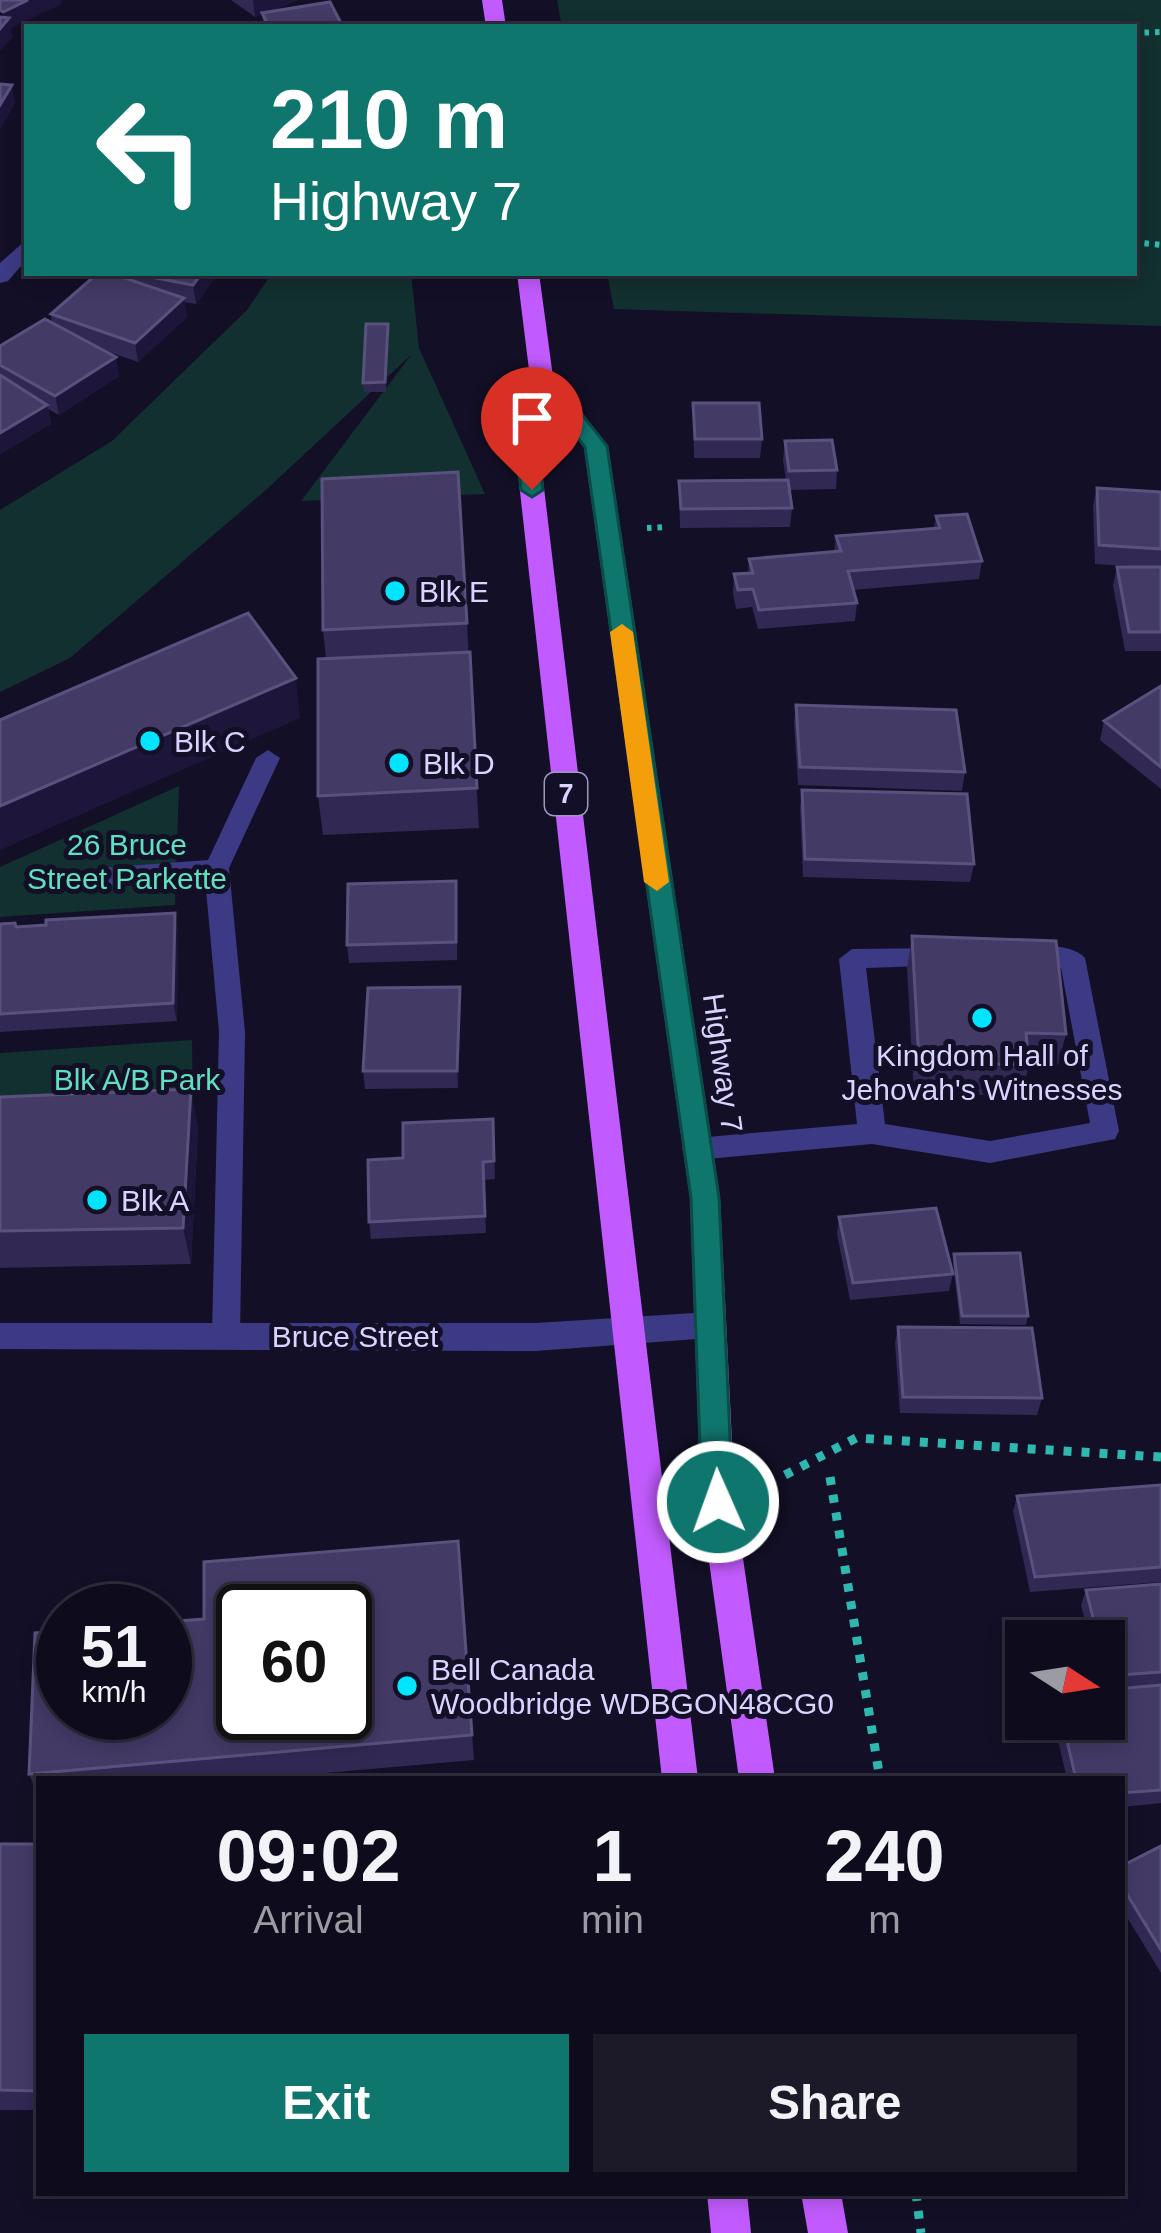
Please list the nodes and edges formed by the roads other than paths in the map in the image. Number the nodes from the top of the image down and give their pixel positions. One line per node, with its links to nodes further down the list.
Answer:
1 (24, 249): 2 (street)
2 (0, 276)
3 (528, 276): 4 (main road, 7)
4 (542, 379): 9 (main road, Highway 7); 11 (main road, 7)
5 (268, 758): 6 (lane)
6 (218, 868): 7 (lane); 12 (lane)
7 (100, 877)
8 (872, 1133): 8 (lane); 9 (lane)
9 (696, 1149): 10 (main road, Highway 7)
10 (710, 1325): 11 (street, Bruce Street); 15 (main road, Highway 7)
11 (627, 1331): 12 (street, Bruce Street); 14 (main road, 7)
12 (226, 1335): 13 (street, Bruce Street)
13 (0, 1336)
14 (680, 1776)
15 (757, 1776)
16 (727, 2196): 18 (main road)
17 (822, 2196): 19 (main road)
18 (731, 2233)
19 (828, 2233)

